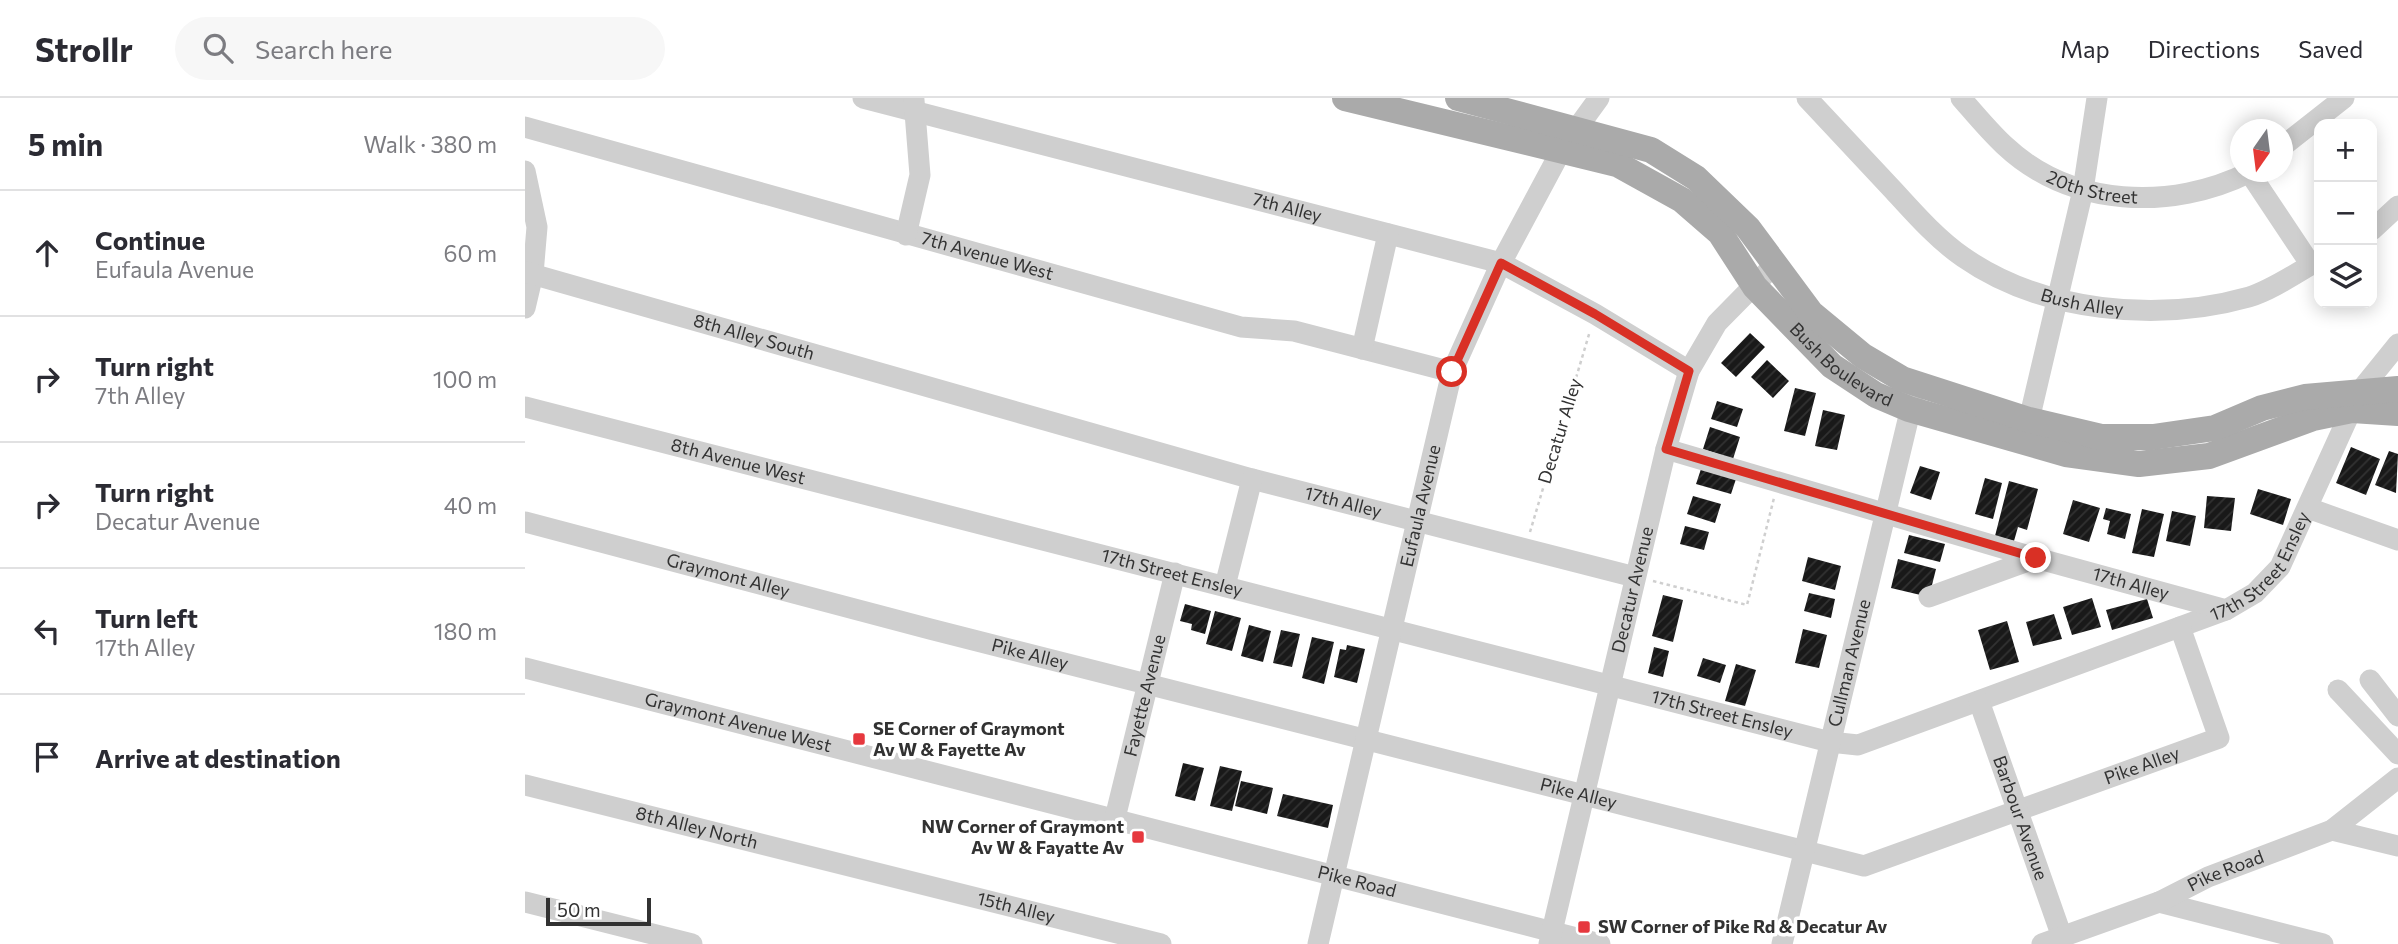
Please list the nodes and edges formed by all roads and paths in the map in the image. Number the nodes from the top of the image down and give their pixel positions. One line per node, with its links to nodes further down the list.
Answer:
1 (863, 98): 9 (street, 7th Alley)
2 (1345, 98): 13 (main road, Bush Boulevard)
3 (1458, 98): 11 (main road, Bush Boulevard)
4 (1599, 98): 11 (street, Eufaula Avenue)
5 (1807, 98): 28 (street, Bush Alley)
6 (1961, 98): 17 (street, 20th Street)
7 (2097, 98): 17 (street)
8 (2344, 98): 12 (street)
9 (914, 105): 20 (street, 7th Alley); 21 (street)
10 (525, 127): 21 (street, 7th Avenue West)
11 (1577, 128): 13 (street, Eufaula Avenue); 25 (main road, Bush Boulevard)
12 (2293, 138)
13 (1562, 149): 23 (street, Eufaula Avenue); 27 (main road, Bush Boulevard)
14 (525, 171): 26 (street)
15 (2230, 180): 17 (street, 20th Street)
16 (2257, 182): 22 (street, Bush Alley)
17 (2083, 190): 28 (street)
18 (2398, 206): 19 (street)
19 (2377, 225)
20 (1388, 234): 23 (street, 7th Alley); 32 (street)
21 (906, 235): 32 (street, 7th Avenue West)
22 (2314, 261)
23 (1501, 263): 30 (street, 7th Alley); 34 (street, Eufaula Avenue)
24 (2314, 263): 28 (street, Bush Alley)
25 (1775, 264): 27 (street, Decatur Avenue); 36 (main road, Bush Boulevard)
26 (529, 273): 29 (street); 38 (street, 8th Alley South)
27 (1755, 287): 33 (street, Decatur Avenue); 36 (main road, Bush Boulevard)
28 (2058, 298): 41 (street)
29 (525, 308)
30 (1595, 314): 33 (street, 7th Alley); 51 (path, Decatur Alley)
31 (2398, 344): 37 (street)
32 (1362, 349): 34 (street, 7th Avenue West)
33 (1689, 371): 42 (street, Decatur Avenue)
34 (1452, 372): 49 (street, Eufaula Avenue)
35 (2398, 389): 37 (main road, Bush Boulevard)
36 (1913, 396): 37 (main road, Bush Boulevard); 41 (main road, Bush Boulevard); 46 (street, Cullman Avenue)
37 (2356, 400): 40 (main road, Bush Boulevard); 41 (main road, Bush Boulevard); 45 (street, 17th Street Ensley)
38 (983, 403): 43 (street, 17th Alley)
39 (525, 407): 47 (street, 8th Avenue West)
40 (2398, 413)
41 (2029, 420)
42 (1666, 449): 44 (street, 17th Alley); 54 (street, Decatur Avenue)
43 (1252, 479): 49 (street, 17th Alley); 55 (street)
44 (1778, 482): 46 (street, 17th Alley); 54 (path)
45 (2308, 508): 50 (street); 57 (street, 17th Street Ensley)
46 (1884, 512): 52 (street, 17th Alley); 69 (street, Cullman Avenue)
47 (953, 516): 53 (street, 17th Street Ensley)
48 (525, 522): 59 (street, Graymont Alley)
49 (1417, 522): 51 (street, 17th Alley); 60 (street, Eufaula Avenue)
50 (2398, 540)
51 (1525, 549): 54 (street, 17th Alley)
52 (2036, 558): 56 (street); 57 (street, 17th Alley)
53 (1175, 573): 55 (street, 17th Street Ensley); 63 (street, Fayette Avenue)
54 (1635, 577): 64 (street, Decatur Avenue)
55 (1225, 586): 60 (street, 17th Street Ensley)
56 (1929, 597)
57 (2226, 610): 58 (street, 17th Street Ensley)
58 (2180, 627): 66 (street, 17th Street Ensley); 74 (street, Pike Alley)
59 (930, 629): 63 (street, Pike Alley)
60 (1391, 630): 64 (street, 17th Street Ensley); 68 (street, Eufaula Avenue)
61 (525, 668): 75 (street, Graymont Avenue West)
62 (2370, 680): 67 (street)
63 (1148, 682): 68 (street, Pike Alley); 75 (street, Fayette Avenue)
64 (1610, 687): 69 (street, 17th Street Ensley); 73 (street, Decatur Avenue)
65 (2338, 690): 70 (street)
66 (1979, 701): 69 (street, 17th Street Ensley); 74 (street, Barbour Avenue)
67 (2398, 716)
68 (1365, 737): 73 (street, Pike Alley); 80 (street, Eufaula Avenue)
69 (1830, 742): 78 (street, Cullman Avenue)
70 (2398, 754)
71 (2398, 778): 76 (street, Pike Road)
72 (525, 785): 79 (street, 8th Alley North)
73 (1585, 793): 78 (street, Pike Alley); 83 (street, Decatur Avenue)
74 (2017, 812): 78 (street, Pike Alley); 84 (street, Barbour Avenue)
75 (1115, 818): 80 (street, Pike Road)
76 (2332, 830): 77 (street); 82 (street, Pike Road)
77 (2398, 846)
78 (1804, 848): 89 (street, Cullman Avenue)
79 (870, 870): 86 (street, 15th Alley)
80 (1335, 875): 83 (street, Pike Road); 87 (street, Eufaula Avenue)
81 (525, 902): 85 (street)
82 (2159, 902): 84 (street, Pike Road); 90 (street)
83 (1550, 938): 88 (street, Pike Road)
84 (2055, 942)
85 (692, 944)
86 (1161, 944)
87 (1318, 944)
88 (1601, 944)
89 (1781, 944)
90 (2323, 944)

